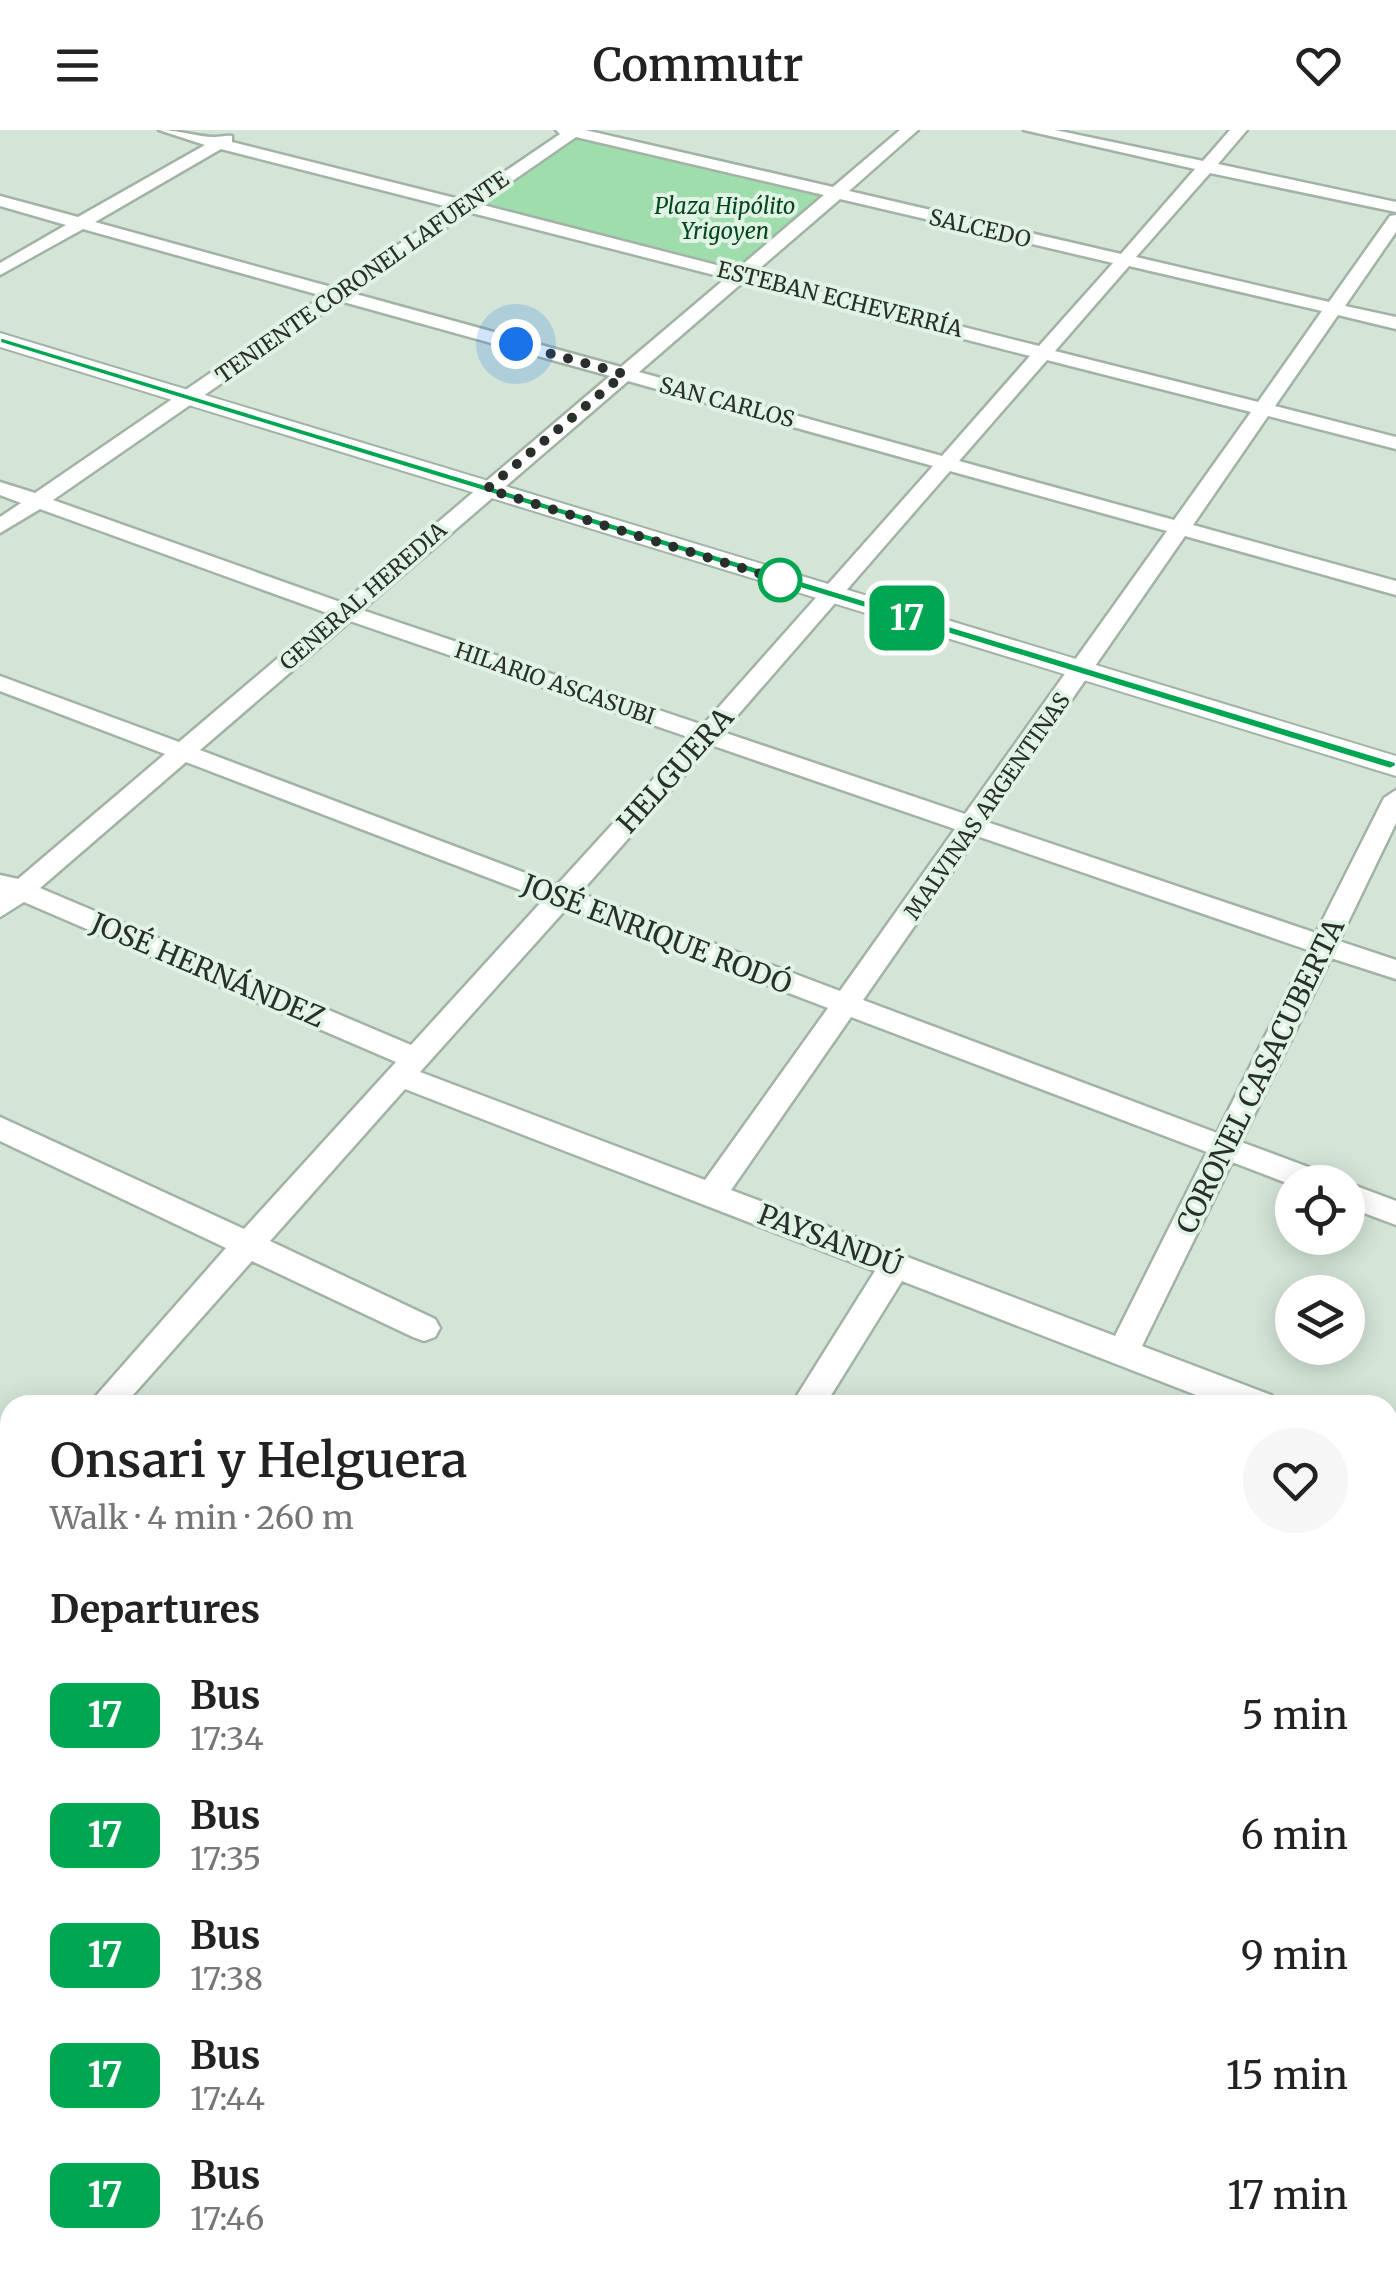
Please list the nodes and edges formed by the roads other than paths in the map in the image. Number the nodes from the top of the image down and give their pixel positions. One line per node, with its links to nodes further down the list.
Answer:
1 (167, 130): 7 (street, ESTEBAN ECHEVERRÍA)
2 (242, 130): 7 (street)
3 (910, 130): 9 (street, GENERAL HEREDIA)
4 (1032, 130): 8 (street)
5 (1239, 130): 8 (street, HELGUERA)
6 (571, 131): 9 (street, SALCEDO); 11 (street, TENIENTE CORONEL LAFUENTE)
7 (219, 143): 11 (street, ESTEBAN ECHEVERRÍA); 14 (street)
8 (1208, 168): 12 (street); 15 (street, HELGUERA)
9 (837, 194): 15 (street, SALCEDO); 17 (street, GENERAL HEREDIA)
10 (0, 201): 14 (street, SAN CARLOS)
11 (466, 205): 17 (street, ESTEBAN ECHEVERRÍA); 18 (street, TENIENTE CORONEL LAFUENTE)
12 (1396, 207)
13 (1396, 220): 19 (street, MALVINAS ARGENTINAS)
14 (82, 223): 16 (street); 18 (street, SAN CARLOS)
15 (1124, 261): 19 (street, SALCEDO); 22 (street, HELGUERA)
16 (0, 270)
17 (740, 274): 22 (street, ESTEBAN ECHEVERRÍA); 23 (street, GENERAL HEREDIA)
18 (335, 296): 23 (street, SAN CARLOS); 24 (street, TENIENTE CORONEL LAFUENTE)
19 (1336, 309): 20 (street, SALCEDO); 25 (street, MALVINAS ARGENTINAS)
20 (1396, 323)
21 (0, 340): 24 (street)
22 (1047, 352): 25 (street, ESTEBAN ECHEVERRÍA); 27 (street, HELGUERA)
23 (624, 374): 27 (street, SAN CARLOS); 29 (street, GENERAL HEREDIA)
24 (187, 398): 29 (street); 30 (street, TENIENTE CORONEL LAFUENTE)
25 (1266, 408): 26 (street, ESTEBAN ECHEVERRÍA); 32 (street, MALVINAS ARGENTINAS)
26 (1396, 442)
27 (948, 463): 32 (street, SAN CARLOS); 34 (street, HELGUERA)
28 (0, 488): 30 (street, HILARIO ASCASUBI)
29 (487, 489): 34 (street); 35 (street, GENERAL HEREDIA)
30 (39, 500): 31 (street, TENIENTE CORONEL LAFUENTE); 35 (street, HILARIO ASCASUBI)
31 (0, 527)
32 (1181, 528): 33 (street, SAN CARLOS); 36 (street, MALVINAS ARGENTINAS)
33 (1396, 588)
34 (830, 595): 36 (street); 38 (street, HELGUERA)
35 (346, 612): 38 (street, HILARIO ASCASUBI); 39 (street, GENERAL HEREDIA)
36 (1083, 670): 40 (street); 42 (street, MALVINAS ARGENTINAS)
37 (0, 683): 39 (street, JOSÉ ENRIQUE RODÓ)
38 (707, 735): 42 (street, HILARIO ASCASUBI); 44 (street, HELGUERA)
39 (182, 753): 43 (street, GENERAL HEREDIA); 44 (street, JOSÉ ENRIQUE RODÓ)
40 (1396, 766)
41 (1396, 798): 45 (street, CORONEL CASACUBERTA)
42 (973, 825): 45 (street, HILARIO ASCASUBI); 47 (street, MALVINAS ARGENTINAS)
43 (7, 893): 48 (street, JOSÉ HERNÁNDEZ)
44 (562, 896): 47 (street, JOSÉ ENRIQUE RODÓ); 48 (street, HELGUERA)
45 (1325, 945): 46 (street, HILARIO ASCASUBI); 50 (street, CORONEL CASACUBERTA)
46 (1396, 970)
47 (845, 1007): 50 (street, JOSÉ ENRIQUE RODÓ); 52 (street, MALVINAS ARGENTINAS)
48 (408, 1067): 52 (street, PAYSANDÚ); 55 (street, HELGUERA)
49 (0, 1128): 55 (street)
50 (1225, 1148): 51 (street, JOSÉ ENRIQUE RODÓ); 58 (street, CORONEL CASACUBERTA)
51 (1275, 1167)
52 (712, 1194): 56 (street, PAYSANDÚ)
53 (1365, 1202): 54 (street)
54 (1396, 1214)
55 (247, 1243): 57 (street); 59 (street, HELGUERA)
56 (895, 1266): 58 (street, PAYSANDÚ); 60 (street)
57 (424, 1328)
58 (1123, 1353): 61 (street, PAYSANDÚ)
59 (113, 1395)
60 (813, 1395)
61 (1234, 1395)

